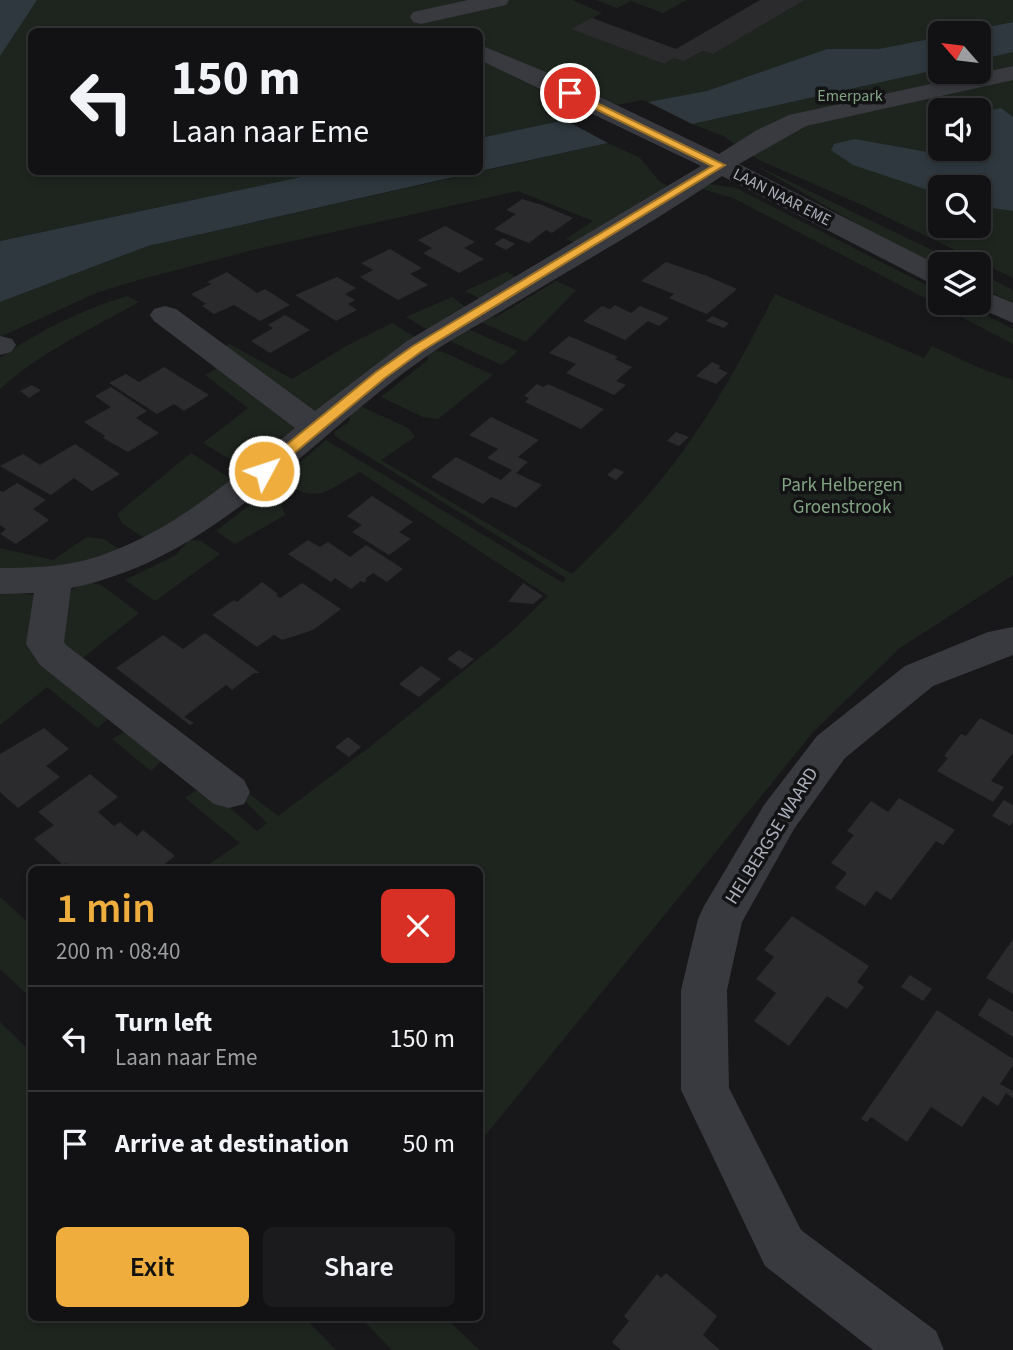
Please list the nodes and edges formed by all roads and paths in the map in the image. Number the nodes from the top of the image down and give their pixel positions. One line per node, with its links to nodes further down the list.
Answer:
1 (498, 0): 2 (street)
2 (427, 10): 3 (street, LAAN NAAR EME)
3 (459, 28)
4 (483, 42): 6 (street, LAAN NAAR EME)
5 (1013, 73): 6 (street)
6 (720, 165): 7 (street, LAAN NAAR EME); 11 (street)
7 (928, 271)
8 (991, 303): 9 (street)
9 (1013, 314)
10 (165, 315): 11 (street)
11 (315, 427): 12 (street)
12 (54, 580): 13 (street); 15 (street)
13 (0, 581)
14 (1013, 641): 16 (street, HELBERGSE WAARD)
15 (229, 792)
16 (917, 1350)

